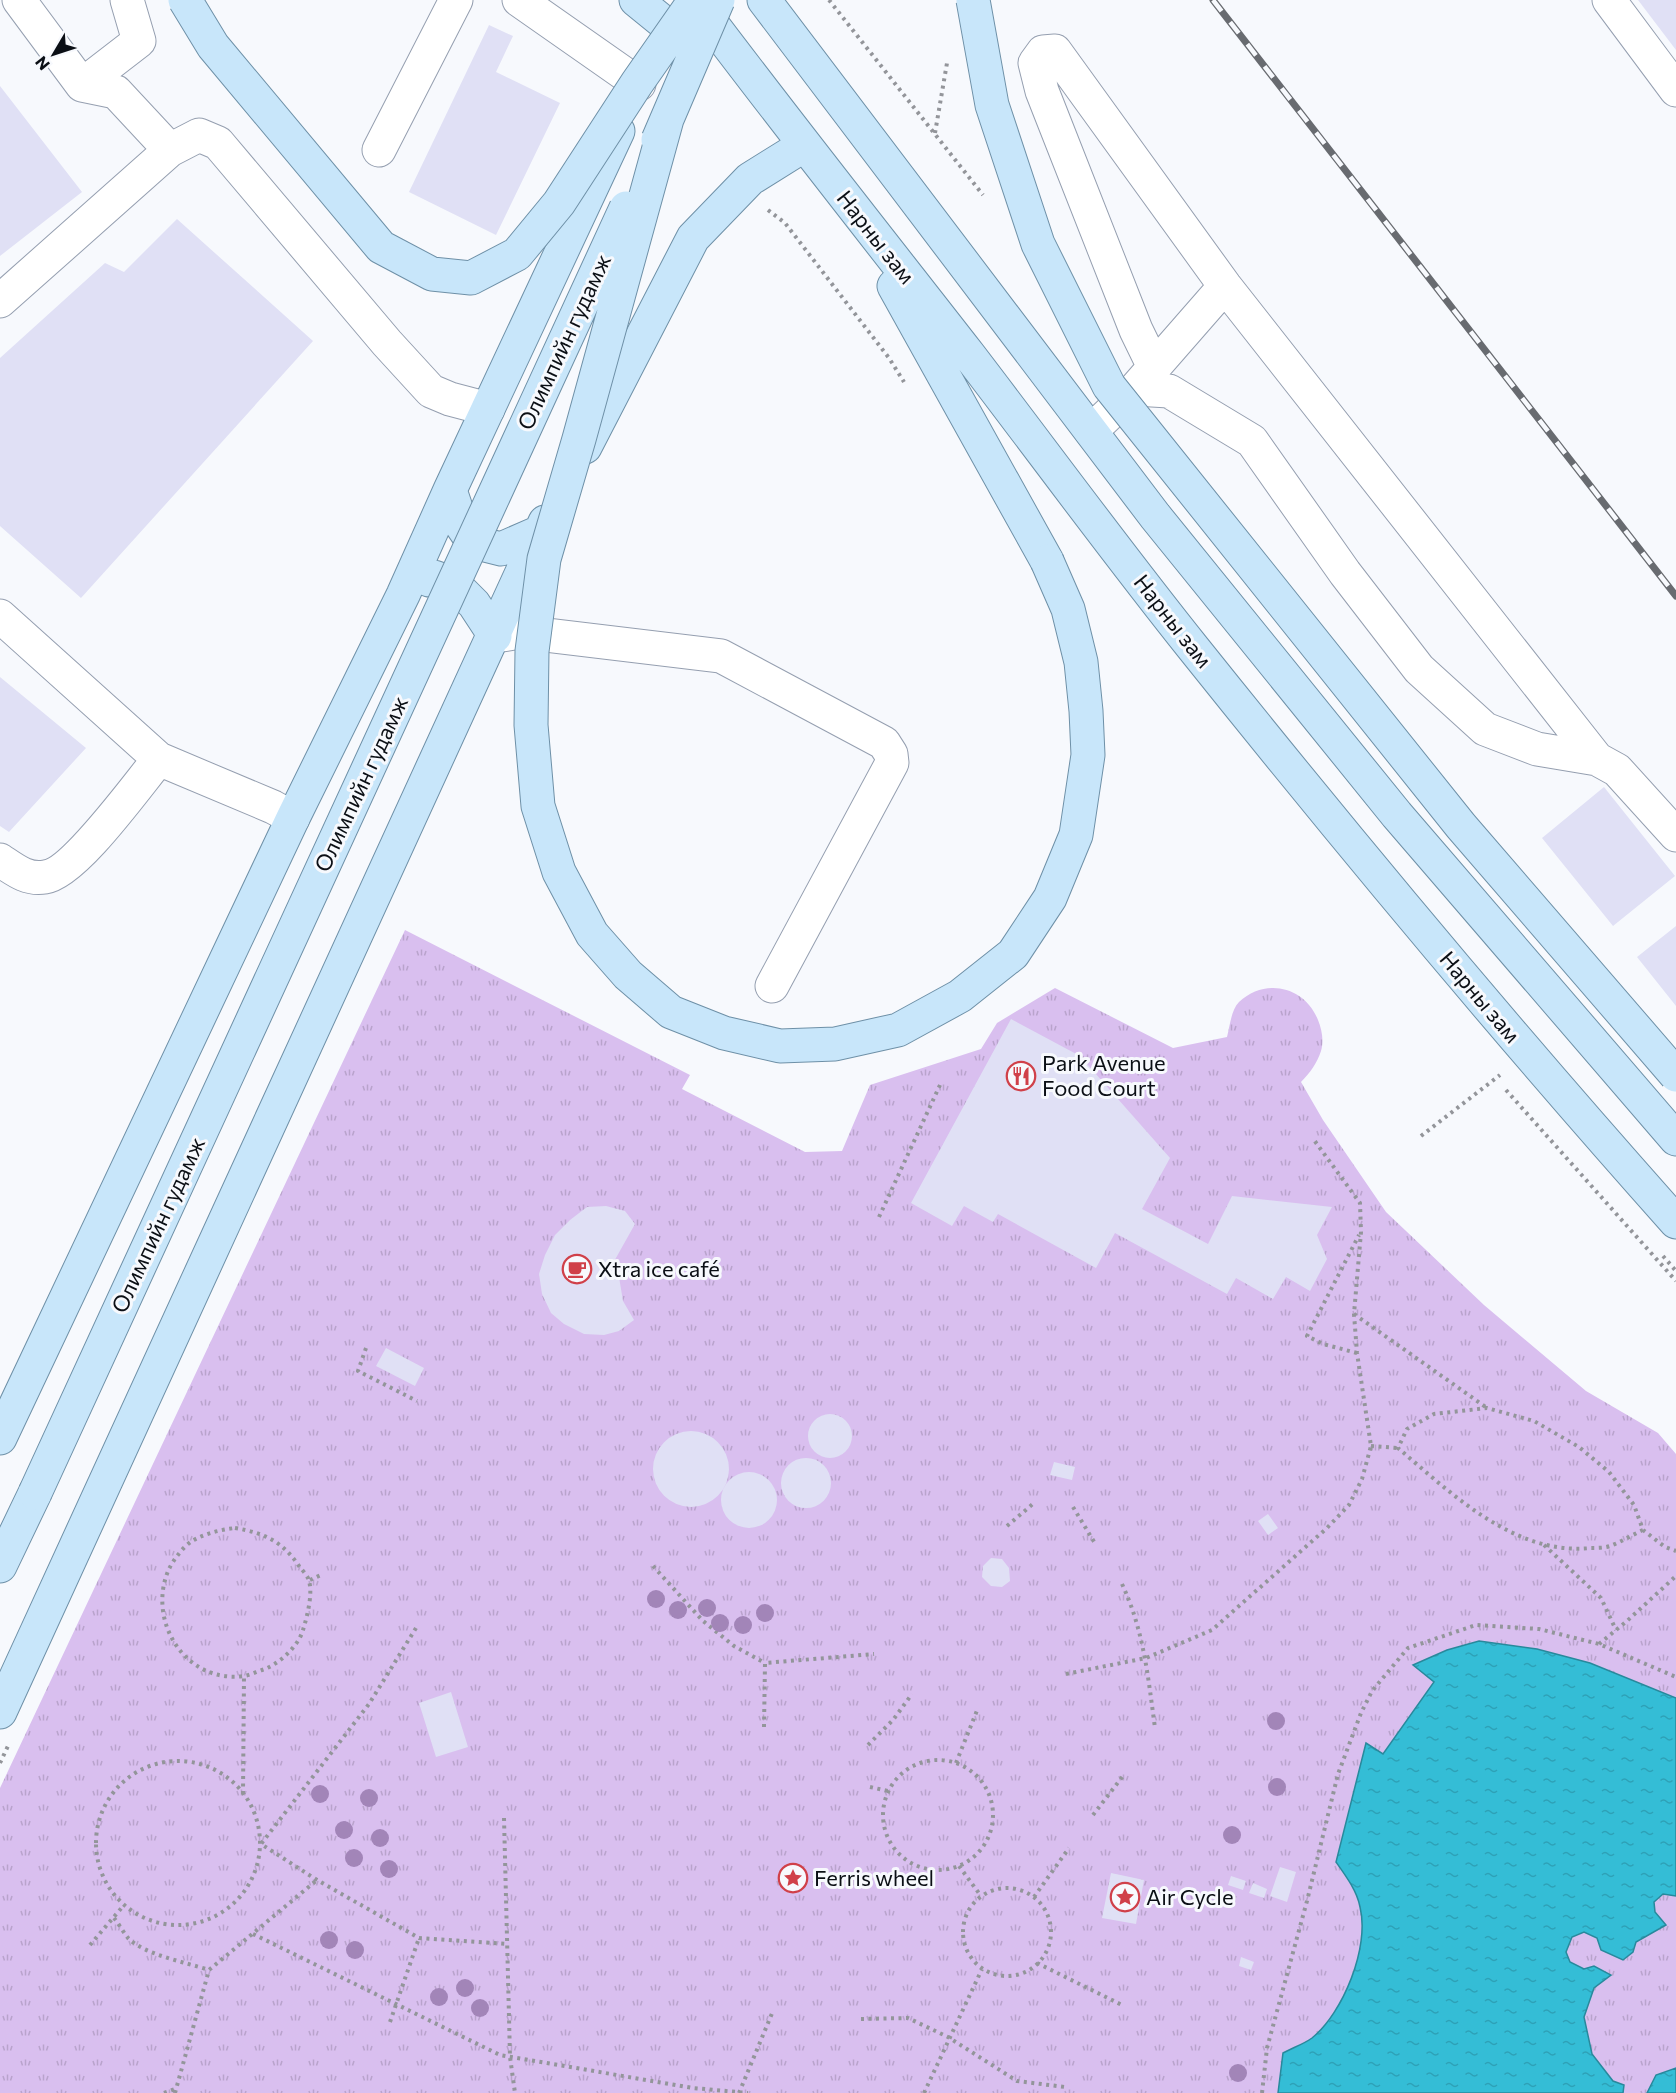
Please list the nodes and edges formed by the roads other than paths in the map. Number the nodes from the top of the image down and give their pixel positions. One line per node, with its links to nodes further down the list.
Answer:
1 (19, 0): 14 (street)
2 (127, 0): 14 (street)
3 (185, 0): 7 (main road, bridge)
4 (456, 0): 20 (street)
5 (519, 0): 13 (street)
6 (636, 0): 12 (main road)
7 (694, 0): 16 (main road, Нарны зам)
8 (718, 0): 17 (main road, Олимпийн гудамж, bridge)
9 (764, 0): 26 (main road)
10 (973, 0): 38 (main road, bridge)
11 (1609, 0): 15 (street)
12 (670, 11): 13 (main road); 16 (main road)
13 (639, 84): 25 (main road)
14 (82, 85): 19 (street)
15 (1676, 90)
16 (782, 118): 18 (main road, Нарны зам)
17 (667, 119): 21 (main road, bridge); 42 (main road, Олимпийн гудамж, bridge)
18 (803, 146): 21 (main road, Нарны зам); 28 (main road)
19 (170, 150): 23 (street); 25 (street)
20 (379, 150)
21 (842, 193): 40 (main road, Нарны зам)
22 (1225, 286): 24 (street); 24 (street); 33 (street)
23 (0, 302)
24 (1145, 378): 26 (street); 33 (street)
25 (488, 409): 27 (main road)
26 (1091, 431): 39 (main road)
27 (450, 490): 28 (main road); 29 (main road)
28 (540, 532): 31 (main road)
29 (403, 595): 31 (main road); 34 (main road)
30 (0, 616): 32 (street)
31 (495, 636): 37 (street); 43 (main road)
32 (159, 759): 34 (street); 36 (street)
33 (1597, 759): 35 (street)
34 (293, 818): 41 (main road)
35 (1676, 835)
36 (0, 860)
37 (772, 986)
38 (1676, 1075)
39 (1676, 1139)
40 (1676, 1222)
41 (0, 1438)
42 (0, 1566)
43 (0, 1712)

